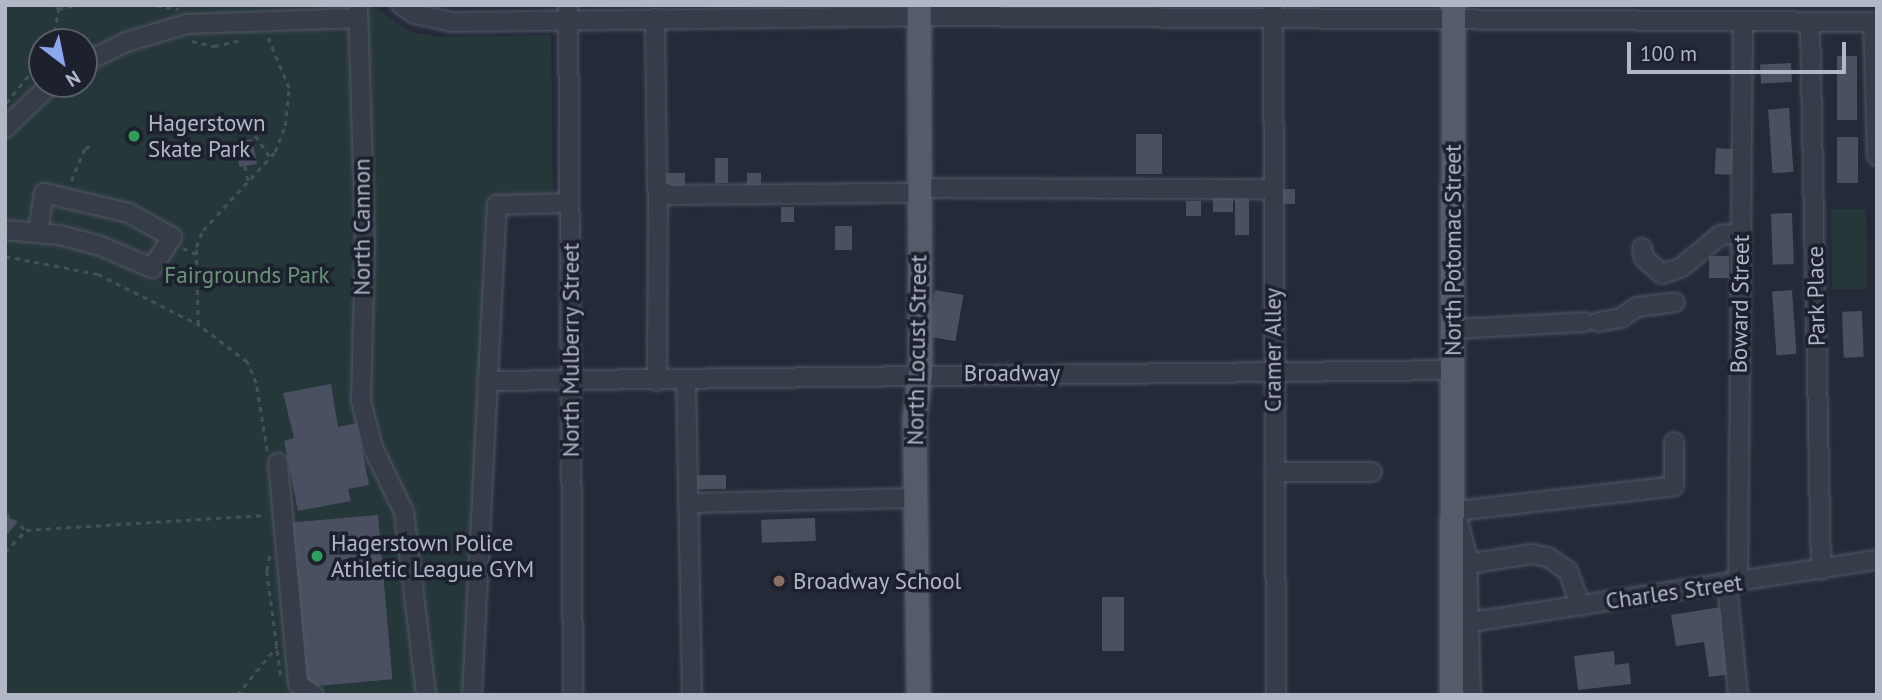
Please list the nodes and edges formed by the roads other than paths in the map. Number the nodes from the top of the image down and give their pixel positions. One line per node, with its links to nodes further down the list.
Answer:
1 (401, 5): 6 (street)
2 (1631, 5): 13 (street)
3 (919, 11): 8 (street); 10 (street); 21 (main road, North Locust Street)
4 (1453, 11): 8 (street); 13 (street); 28 (main road, North Potomac Street)
5 (358, 12): 15 (street); 50 (street, North Cannon)
6 (475, 12): 7 (street)
7 (568, 12): 10 (street); 22 (street, North Mulberry Street)
8 (1273, 13): 19 (street, Cramer Alley)
9 (1841, 13): 11 (street); 12 (street)
10 (655, 18): 20 (street)
11 (1810, 22): 14 (street); 45 (street, Park Place)
12 (1875, 22): 18 (street)
13 (1631, 24): 14 (street)
14 (1743, 25): 25 (street, Boward Street)
15 (98, 56)
16 (36, 98): 17 (street)
17 (5, 128)
18 (1877, 156)
19 (1274, 189): 21 (street); 30 (street, Cramer Alley)
20 (658, 190): 21 (street); 33 (street)
21 (920, 191): 31 (main road, North Locust Street)
22 (569, 203): 32 (street); 35 (street, North Mulberry Street)
23 (5, 230): 24 (street)
24 (38, 232): 24 (street)
25 (1741, 233): 26 (street); 46 (street, Boward Street)
26 (1642, 248)
27 (1675, 302): 28 (street)
28 (1453, 329): 29 (main road, North Potomac Street)
29 (1453, 370): 30 (street, Broadway); 42 (main road, North Potomac Street)
30 (1273, 371): 31 (street, Broadway); 39 (street, Cramer Alley)
31 (920, 374): 34 (street, Broadway); 40 (main road, North Locust Street)
32 (487, 381): 35 (street, Broadway); 51 (street)
33 (657, 381): 34 (street, Broadway); 35 (street, Broadway)
34 (686, 381): 41 (street)
35 (571, 383): 52 (street, North Mulberry Street)
36 (1674, 442): 42 (street)
37 (273, 461): 49 (street)
38 (1372, 471): 39 (street)
39 (1274, 472): 55 (street, Cramer Alley)
40 (915, 498): 41 (street); 54 (main road, North Locust Street)
41 (688, 503): 53 (street)
42 (1454, 503): 44 (street, North Potomac Street); 56 (main road, North Potomac Street)
43 (1877, 560): 45 (street, Charles Street)
44 (1467, 564): 47 (street); 48 (street, North Potomac Street)
45 (1821, 570): 46 (street, Charles Street)
46 (1732, 583): 47 (street, Charles Street); 58 (street, Boward Street)
47 (1581, 606): 48 (street, Charles Street)
48 (1471, 622): 57 (street, North Potomac Street)
49 (314, 695)
50 (426, 695)
51 (472, 695)
52 (573, 695)
53 (692, 695)
54 (918, 695)
55 (1276, 695)
56 (1451, 695)
57 (1471, 695)
58 (1738, 695)

